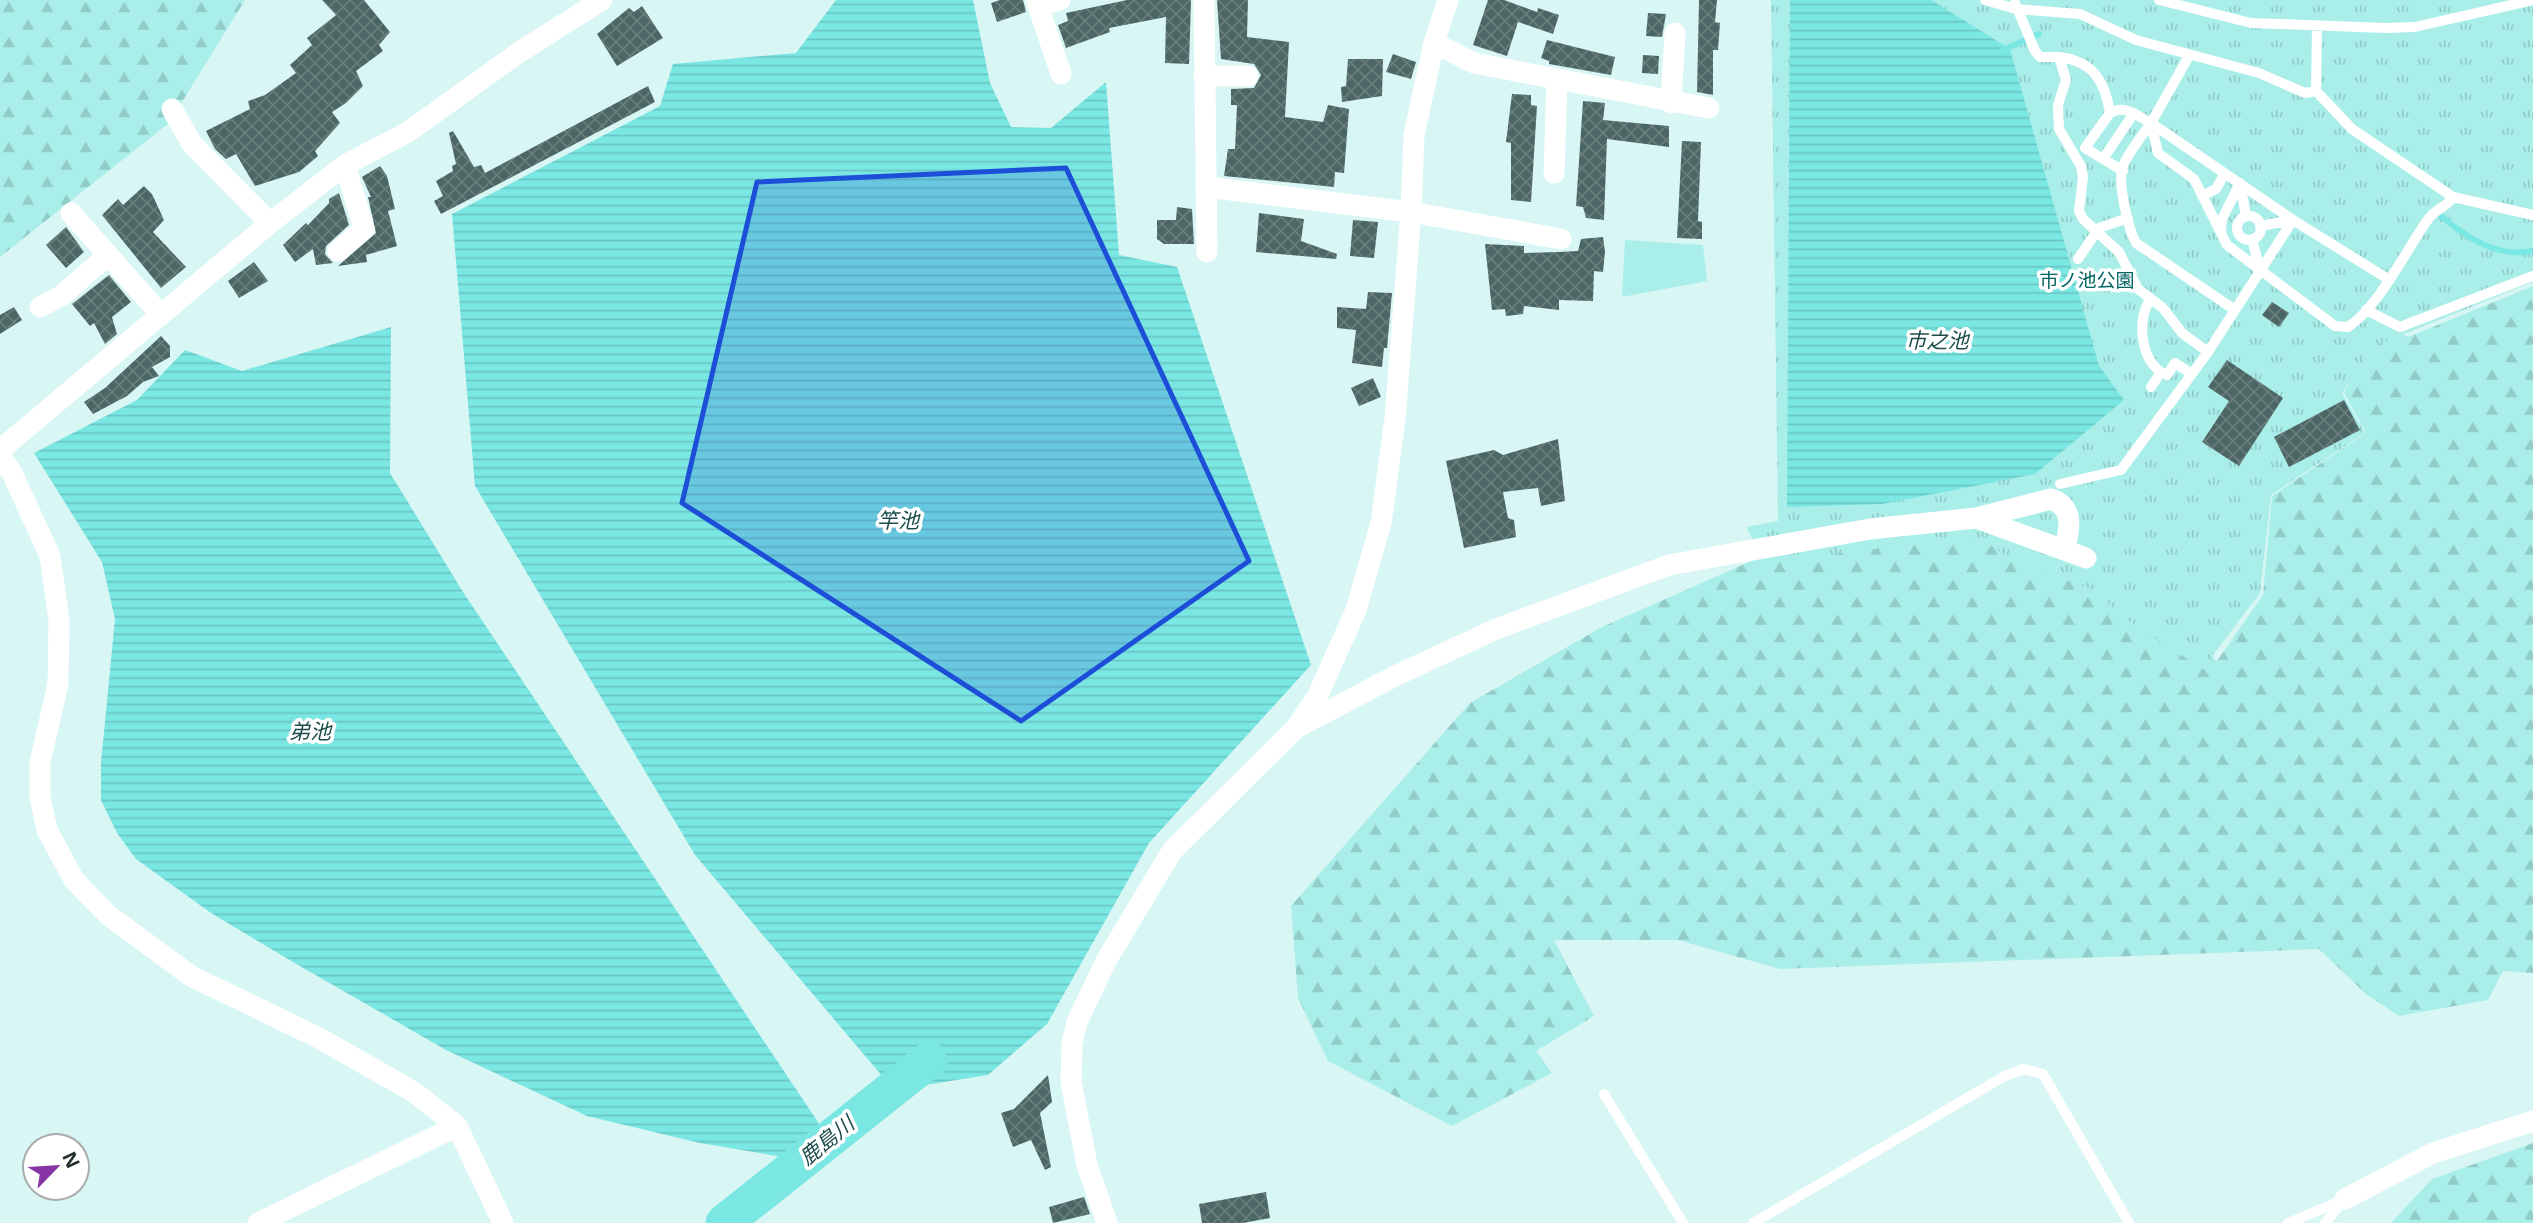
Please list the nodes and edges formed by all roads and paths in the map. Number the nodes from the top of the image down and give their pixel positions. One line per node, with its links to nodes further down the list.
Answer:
1 (602, 0): 29 (street)
2 (1060, 0): 8 (street)
3 (1204, 0): 16 (street)
4 (1448, 0): 12 (street)
5 (1985, 0): 9 (lane)
6 (2159, 0): 10 (lane)
7 (2533, 0): 10 (lane)
8 (1038, 3): 15 (street)
9 (2015, 6): 13 (lane); 14 (lane)
10 (2317, 26): 19 (lane)
11 (1675, 33): 20 (street)
12 (1434, 43): 18 (street); 37 (street)
13 (2189, 56): 19 (lane); 25 (lane)
14 (2059, 57): 23 (lane); 27 (lane)
15 (1061, 74)
16 (1204, 76): 17 (street); 34 (street)
17 (1248, 76)
18 (1557, 80): 20 (street); 31 (street)
19 (2316, 91): 36 (lane)
20 (1671, 103): 21 (street)
21 (1709, 108)
22 (172, 109): 43 (street)
23 (2110, 113): 24 (lane); 26 (lane)
24 (2134, 113): 25 (lane); 28 (lane)
25 (2151, 123): 30 (lane); 32 (lane); 35 (lane)
26 (2085, 148): 27 (lane); 28 (lane)
27 (2078, 157): 46 (lane)
28 (2103, 159): 30 (lane)
29 (345, 165): 43 (street); 50 (street)
30 (2123, 171): 41 (lane)
31 (1553, 173)
32 (2224, 173): 33 (lane); 35 (lane)
33 (2240, 183): 40 (lane); 42 (lane); 47 (lane)
34 (1206, 187): 37 (street); 51 (street)
35 (2202, 196): 47 (lane)
36 (2451, 201): 39 (lane); 56 (lane)
37 (1411, 212): 48 (street); 71 (street)
38 (71, 213): 52 (street)
39 (2533, 215)
40 (2246, 216): 44 (lane); 45 (lane)
41 (2128, 218): 46 (lane); 59 (lane)
42 (2293, 220): 44 (lane); 54 (lane); 56 (lane)
43 (270, 223): 61 (street)
44 (2260, 226): 49 (lane)
45 (2237, 230): 47 (lane); 49 (lane)
46 (2094, 232): 53 (lane); 57 (lane)
47 (2221, 234): 54 (lane)
48 (1561, 239)
49 (2252, 239): 54 (lane)
50 (338, 251)
51 (1207, 252)
52 (108, 255): 58 (street); 61 (street)
53 (2078, 259)
54 (2260, 272): 59 (lane); 60 (lane)
55 (2533, 276): 60 (lane)
56 (2388, 279): 60 (lane)
57 (2150, 300): 62 (lane); 65 (lane)
58 (40, 307)
59 (2235, 310): 62 (lane)
60 (2366, 310)
61 (161, 315): 66 (street)
62 (2208, 352): 63 (lane)
63 (2192, 374): 64 (lane); 67 (lane)
64 (2166, 375)
65 (2151, 387)
66 (0, 452): 74 (street)
67 (2060, 484)
68 (1976, 518): 69 (street); 69 (street); 71 (street)
69 (2065, 548): 70 (street)
70 (2086, 558)
71 (1296, 728): 78 (street)
72 (1604, 1094): 79 (lane)
73 (2533, 1121): 75 (street)
74 (457, 1126): 76 (street); 77 (street)
75 (2346, 1199): 82 (lane); 83 (lane)
76 (258, 1223)
77 (503, 1223)
78 (1107, 1223)
79 (1683, 1223)
80 (1753, 1223): 81 (lane)
81 (2129, 1223)
82 (2288, 1223)
83 (2325, 1223)

